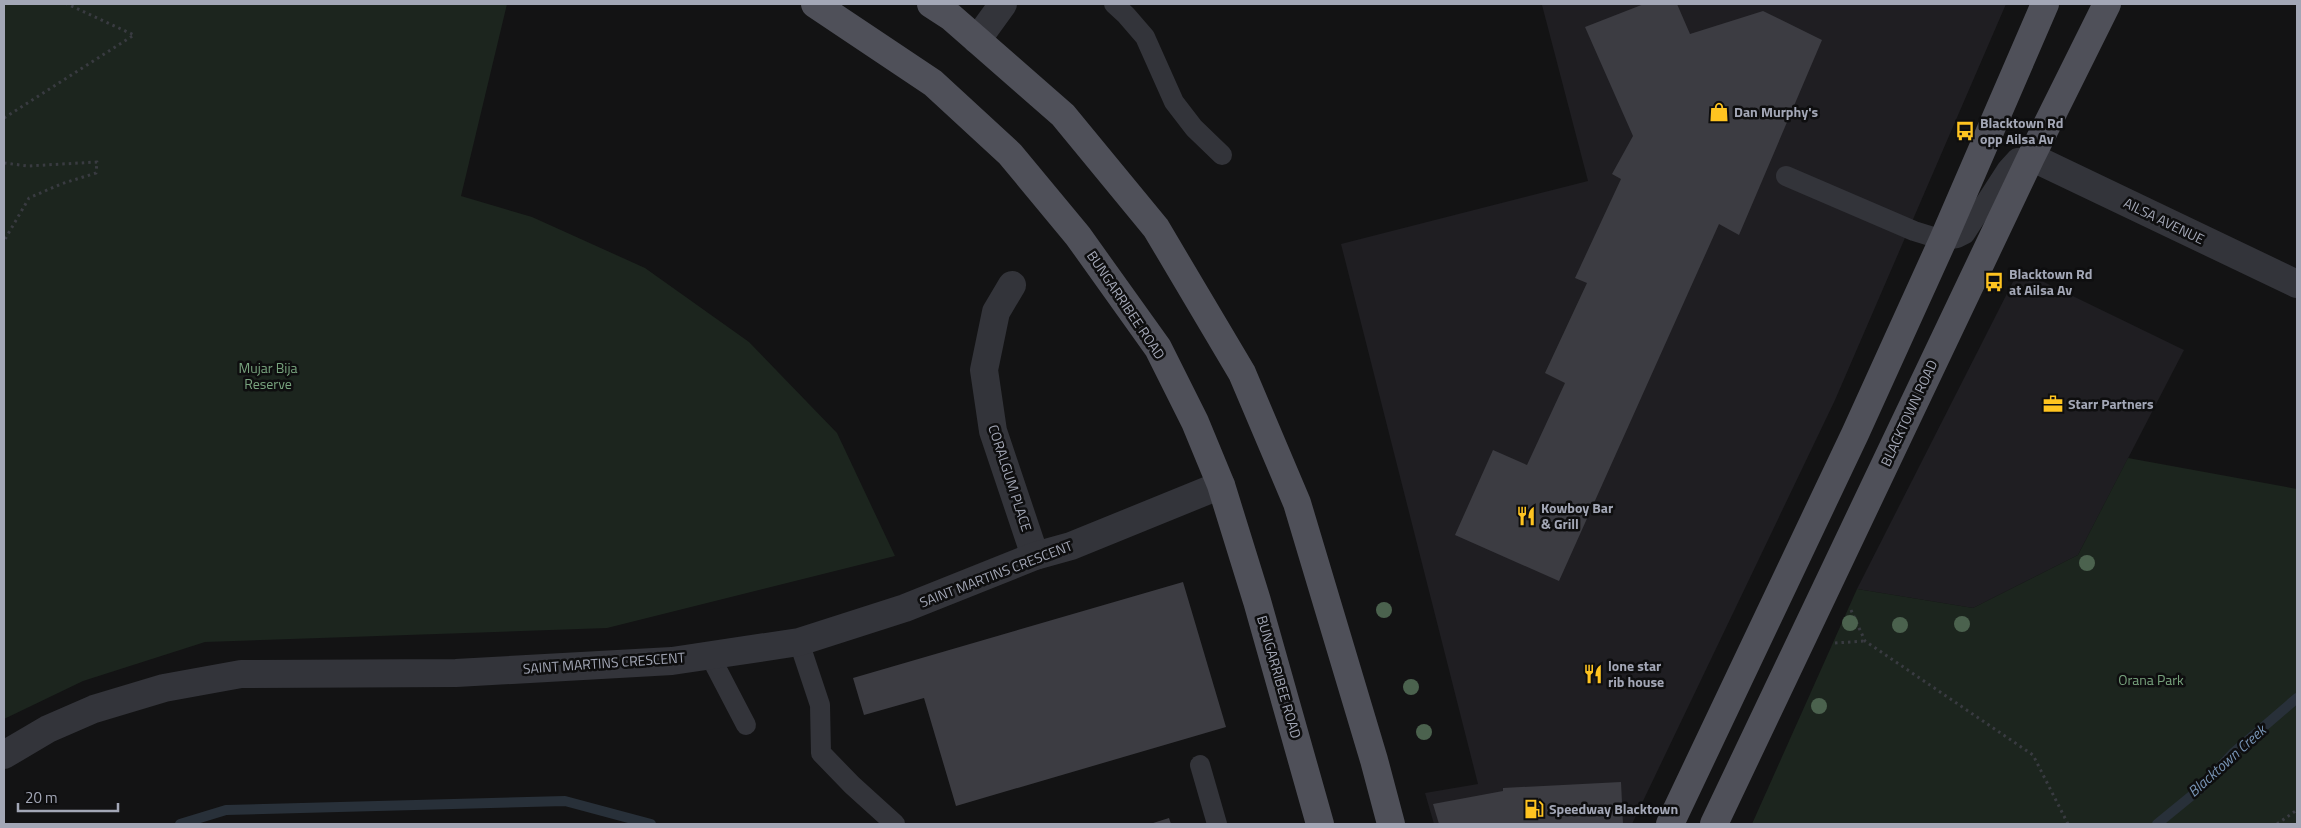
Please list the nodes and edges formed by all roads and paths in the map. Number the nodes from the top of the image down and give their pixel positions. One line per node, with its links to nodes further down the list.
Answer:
1 (67, 4): 9 (path)
2 (815, 4): 18 (main road, BUNGARRIBEE ROAD)
3 (931, 4): 8 (main road)
4 (1003, 4): 8 (street)
5 (1114, 4): 10 (lane)
6 (2045, 4): 14 (main road)
7 (2106, 4): 11 (main road, BLACKTOWN ROAD)
8 (978, 40): 32 (main road)
9 (4, 118)
10 (1222, 155)
11 (2031, 157): 14 (lane); 16 (street, AILSA AVENUE); 34 (main road, BLACKTOWN ROAD)
12 (4, 163): 15 (path)
13 (1786, 176): 14 (lane)
14 (1943, 240): 33 (main road)
15 (4, 241)
16 (2297, 284)
17 (1012, 285): 19 (street, CORALGUM PLACE)
18 (1221, 484): 19 (street, SAINT MARTINS CRESCENT); 31 (main road, BUNGARRIBEE ROAD)
19 (1035, 556): 23 (street, SAINT MARTINS CRESCENT)
20 (1847, 602): 22 (path)
21 (1834, 635): 22 (path)
22 (1865, 641): 35 (path)
23 (799, 642): 24 (street, SAINT MARTINS CRESCENT); 29 (lane)
24 (710, 654): 25 (lane); 26 (street, SAINT MARTINS CRESCENT)
25 (746, 725)
26 (4, 755)
27 (1200, 765): 30 (lane)
28 (2297, 810): 36 (path)
29 (896, 824)
30 (1217, 824)
31 (1320, 824)
32 (1391, 824)
33 (1670, 824)
34 (1714, 824)
35 (2068, 824)
36 (2277, 824)

